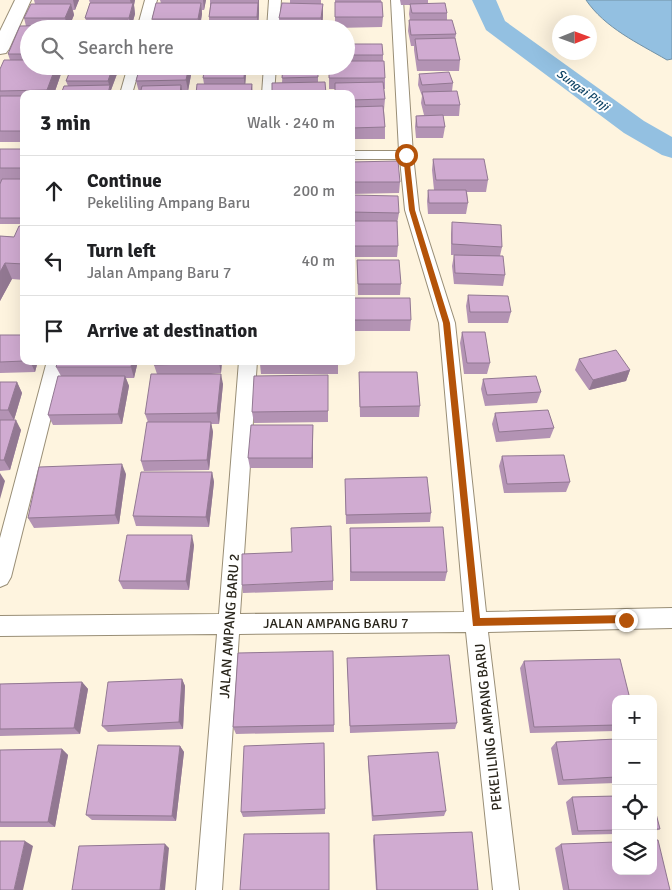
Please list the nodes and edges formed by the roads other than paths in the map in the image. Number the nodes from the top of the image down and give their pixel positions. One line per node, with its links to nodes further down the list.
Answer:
1 (23, 0): 7 (main road)
2 (151, 0): 5 (street)
3 (275, 0): 6 (street)
4 (397, 0): 13 (street, PEKELILING AMPANG BARU)
5 (145, 20)
6 (274, 20)
7 (0, 50)
8 (131, 75): 10 (street)
9 (269, 75): 11 (street)
10 (127, 90)
11 (268, 90)
12 (355, 155): 13 (street)
13 (406, 155): 18 (street, PEKELILING AMPANG BARU)
14 (55, 365): 16 (street)
15 (248, 365): 19 (street, JALAN AMPANG BARU 2)
16 (0, 577)
17 (672, 618): 18 (street, JALAN AMPANG BARU 7)
18 (476, 622): 19 (street, JALAN AMPANG BARU 7); 22 (street, PEKELILING AMPANG BARU)
19 (229, 623): 20 (street, JALAN AMPANG BARU 7); 21 (street, JALAN AMPANG BARU 2)
20 (0, 626)
21 (209, 890)
22 (506, 890)

